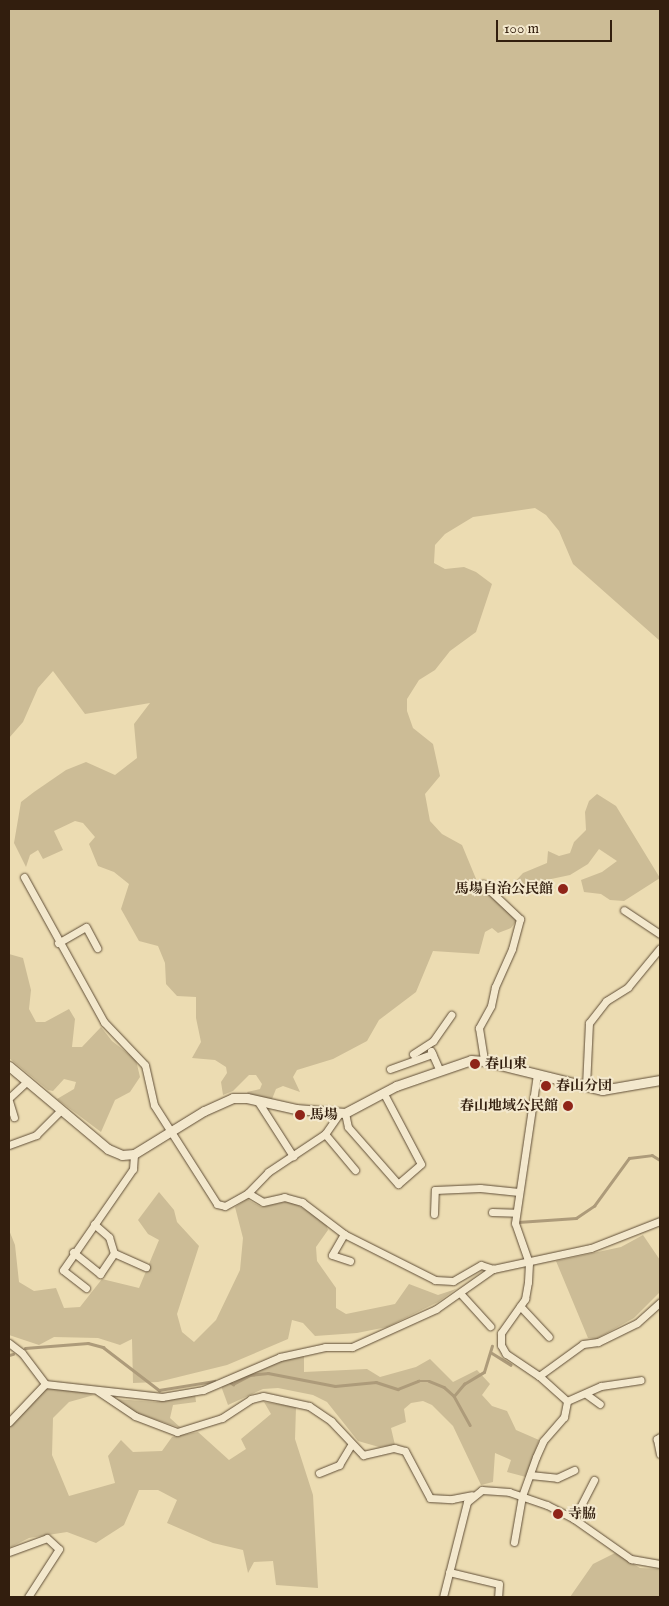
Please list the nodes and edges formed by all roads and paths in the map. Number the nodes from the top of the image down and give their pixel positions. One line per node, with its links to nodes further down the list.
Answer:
1 (24, 877): 5 (street)
2 (483, 884): 12 (street)
3 (624, 910): 4 (street)
4 (660, 934)
5 (58, 943): 6 (street); 26 (street)
6 (98, 948)
7 (660, 948): 19 (street)
8 (450, 1015): 9 (street)
9 (428, 1044): 10 (street); 11 (street)
10 (413, 1054)
11 (432, 1054): 14 (street); 15 (street)
12 (484, 1061): 15 (street); 16 (street)
13 (9, 1066): 18 (street)
14 (390, 1069)
15 (440, 1071): 20 (street)
16 (537, 1074): 19 (street); 32 (street)
17 (660, 1080): 19 (street)
18 (27, 1082): 21 (street); 23 (street)
19 (586, 1086)
20 (383, 1092): 24 (street); 24 (street)
21 (9, 1100): 25 (street)
22 (257, 1100): 24 (street); 26 (street); 30 (street)
23 (61, 1110): 28 (street); 29 (street)
24 (342, 1114): 27 (street)
25 (14, 1117)
26 (170, 1133): 29 (street); 33 (street)
27 (326, 1134): 30 (street); 31 (street)
28 (9, 1146)
29 (134, 1154): 38 (street)
30 (293, 1156): 33 (street)
31 (355, 1170)
32 (519, 1192): 35 (street); 36 (street)
33 (248, 1193): 39 (street)
34 (492, 1212): 35 (street)
35 (516, 1213): 43 (street)
36 (434, 1214)
37 (660, 1221): 43 (street)
38 (94, 1224): 40 (street); 41 (street)
39 (344, 1234): 42 (street); 45 (street)
40 (73, 1252): 41 (street); 46 (street)
41 (114, 1253): 44 (street)
42 (350, 1261)
43 (528, 1263): 45 (street); 49 (street)
44 (146, 1267)
45 (493, 1268): 47 (street)
46 (86, 1288)
47 (460, 1293): 50 (street); 56 (street)
48 (660, 1302): 53 (street)
49 (520, 1306): 51 (street); 53 (street)
50 (490, 1326)
51 (549, 1337)
52 (9, 1343): 55 (street)
53 (539, 1376): 58 (street)
54 (640, 1380): 57 (street)
55 (45, 1384): 56 (street); 60 (street)
56 (98, 1391): 62 (street)
57 (586, 1394): 58 (street); 59 (street)
58 (568, 1401): 66 (street)
59 (600, 1404)
60 (9, 1422)
61 (660, 1437): 63 (street)
62 (351, 1445): 65 (street); 68 (street)
63 (660, 1454)
64 (574, 1470): 66 (street)
65 (319, 1473)
66 (530, 1475): 69 (street)
67 (594, 1480): 70 (street)
68 (472, 1495): 69 (street); 74 (street)
69 (522, 1496): 70 (street); 71 (street)
70 (574, 1519): 73 (street)
71 (514, 1542)
72 (9, 1552): 75 (street)
73 (660, 1564)
74 (449, 1572): 76 (street); 77 (street)
75 (28, 1597)
76 (443, 1597)
77 (498, 1597)

